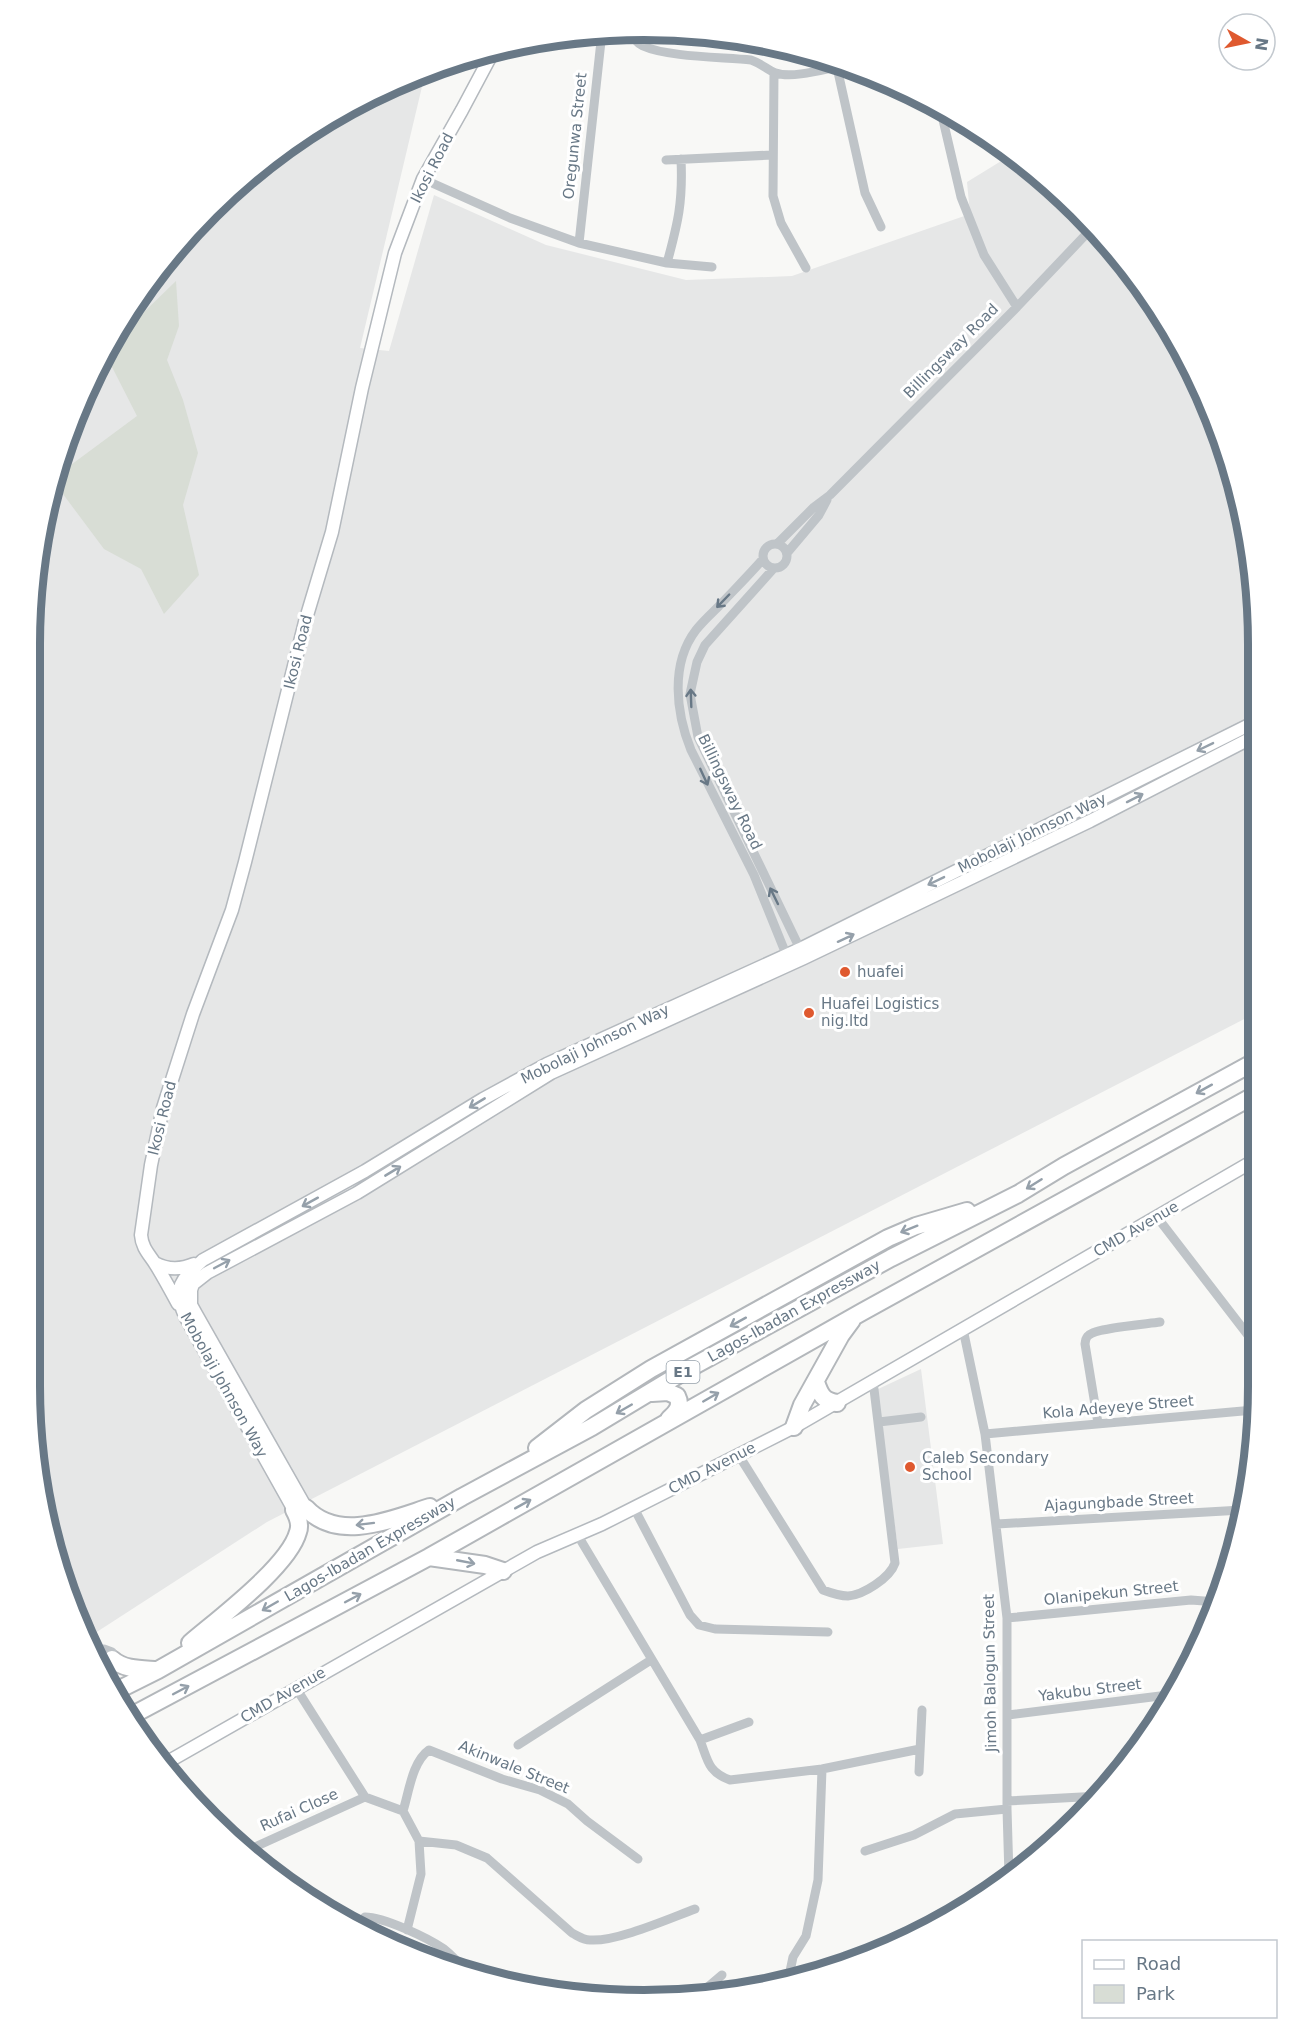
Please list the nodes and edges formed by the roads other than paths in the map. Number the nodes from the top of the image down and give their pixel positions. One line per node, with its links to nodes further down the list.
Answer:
1 (636, 40): 5 (street)
2 (601, 42): 14 (street, Oregunwa Street)
3 (488, 61): 11 (street, Ikosi Road)
4 (822, 68): 5 (street)
5 (774, 73): 8 (street)
6 (841, 74): 12 (street)
7 (943, 119): 18 (street)
8 (772, 155): 9 (street); 17 (street)
9 (681, 159): 10 (street); 15 (street)
10 (666, 160)
11 (423, 179): 14 (street); 34 (street, Ikosi Road)
12 (881, 227)
13 (1087, 233): 18 (street, Billingsway Road)
14 (579, 243): 15 (street)
15 (667, 263): 16 (street)
16 (712, 267)
17 (806, 268)
18 (1017, 306): 19 (street, Billingsway Road)
19 (830, 495): 20 (street, Billingsway Road); 21 (street, Billingsway Road)
20 (777, 544): 21 (street); 22 (street)
21 (787, 553): 23 (street)
22 (764, 559): 23 (street); 27 (street, Billingsway Road, one-way to 27)
23 (774, 568): 26 (street, Billingsway Road, one-way to 23)
24 (1248, 726): 26 (street, Mobolaji Johnson Way, one-way to 26)
25 (1248, 740): 26 (street, Mobolaji Johnson Way, one-way to 25)
26 (802, 953): 27 (street, Mobolaji Johnson Way)
27 (788, 960): 35 (street, Mobolaji Johnson Way, one-way to 27); 35 (street, Mobolaji Johnson Way, one-way to 35)
28 (1248, 1065): 31 (highway, Lagos-Ibadan Expressway / E1, one-way to 31)
29 (1248, 1099): 33 (highway, E1)
30 (1248, 1166): 32 (street, CMD Avenue)
31 (992, 1207): 33 (highway); 43 (highway, Lagos-Ibadan Expressway / E1); 53 (highway, one-way to 53)
32 (1157, 1217): 39 (street, CMD Avenue); 40 (street)
33 (1013, 1228): 37 (highway, E1)
34 (155, 1263): 35 (street); 36 (street, Ikosi Road)
35 (187, 1275): 36 (street, Mobolaji Johnson Way)
36 (182, 1300): 56 (street, Mobolaji Johnson Way); 56 (street, Mobolaji Johnson Way)
37 (862, 1312): 42 (highway); 50 (highway, E1, one-way to 37)
38 (1160, 1322): 48 (street)
39 (963, 1329): 41 (street, CMD Avenue); 51 (street, Jimoh Balogun Street)
40 (1248, 1335)
41 (873, 1381): 44 (street, CMD Avenue); 47 (street)
42 (816, 1382): 44 (highway); 49 (highway)
43 (652, 1393): 50 (highway); 53 (highway, Lagos-Ibadan Expressway / E1, one-way to 53)
44 (837, 1403): 49 (street, CMD Avenue)
45 (1247, 1411): 48 (street, Kola Adeyeye Street)
46 (921, 1417): 47 (street)
47 (879, 1422): 52 (street)
48 (1098, 1423): 51 (street, Kola Adeyeye Street)
49 (794, 1427): 52 (street, CMD Avenue)
50 (657, 1428): 60 (highway, E1, one-way to 50)
51 (985, 1434): 58 (street, Jimoh Balogun Street)
52 (738, 1454): 55 (street, CMD Avenue)
53 (521, 1465): 54 (highway, Lagos-Ibadan Expressway / E1)
54 (462, 1497): 56 (highway, one-way to 56); 67 (highway, Lagos-Ibadan Expressway / E1, one-way to 67)
55 (634, 1508): 59 (street, CMD Avenue); 64 (street)
56 (300, 1509): 67 (highway)
57 (1235, 1510): 58 (street, Ajagungbade Street)
58 (997, 1524): 63 (street, Jimoh Balogun Street)
59 (577, 1534): 61 (street, CMD Avenue); 65 (street)
60 (429, 1557): 61 (highway, one-way to 61); 72 (highway, E1, one-way to 60)
61 (503, 1571): 69 (street, CMD Avenue)
62 (1208, 1601): 63 (street, Olanipekun Street)
63 (1007, 1618): 73 (street, Jimoh Balogun Street)
64 (828, 1632)
65 (651, 1659): 75 (street); 76 (street)
66 (107, 1660): 67 (highway)
67 (158, 1670): 68 (highway, Lagos-Ibadan Expressway / E1)
68 (122, 1688)
69 (296, 1688): 78 (street, CMD Avenue); 81 (street)
70 (1163, 1696): 73 (street, Yakubu Street)
71 (922, 1710): 77 (street)
72 (137, 1714)
73 (1008, 1715): 83 (street, Jimoh Balogun Street)
74 (749, 1722): 75 (street)
75 (700, 1740): 79 (street)
76 (518, 1745)
77 (920, 1749): 79 (street); 80 (street)
78 (171, 1760)
79 (822, 1769): 94 (street)
80 (919, 1772)
81 (365, 1797): 84 (street); 86 (street, Rufai Close)
82 (1087, 1797): 83 (street)
83 (1007, 1805): 87 (street); 89 (street, Jimoh Balogun Street)
84 (403, 1811): 85 (street); 88 (street, Akinwale Street)
85 (418, 1841): 90 (street); 92 (street)
86 (255, 1847)
87 (865, 1851)
88 (638, 1859)
89 (1009, 1867)
90 (695, 1909)
91 (362, 1920): 92 (street)
92 (407, 1930): 93 (street)
93 (456, 1959)
94 (790, 1972)
95 (722, 1975): 96 (street)
96 (710, 1985)

